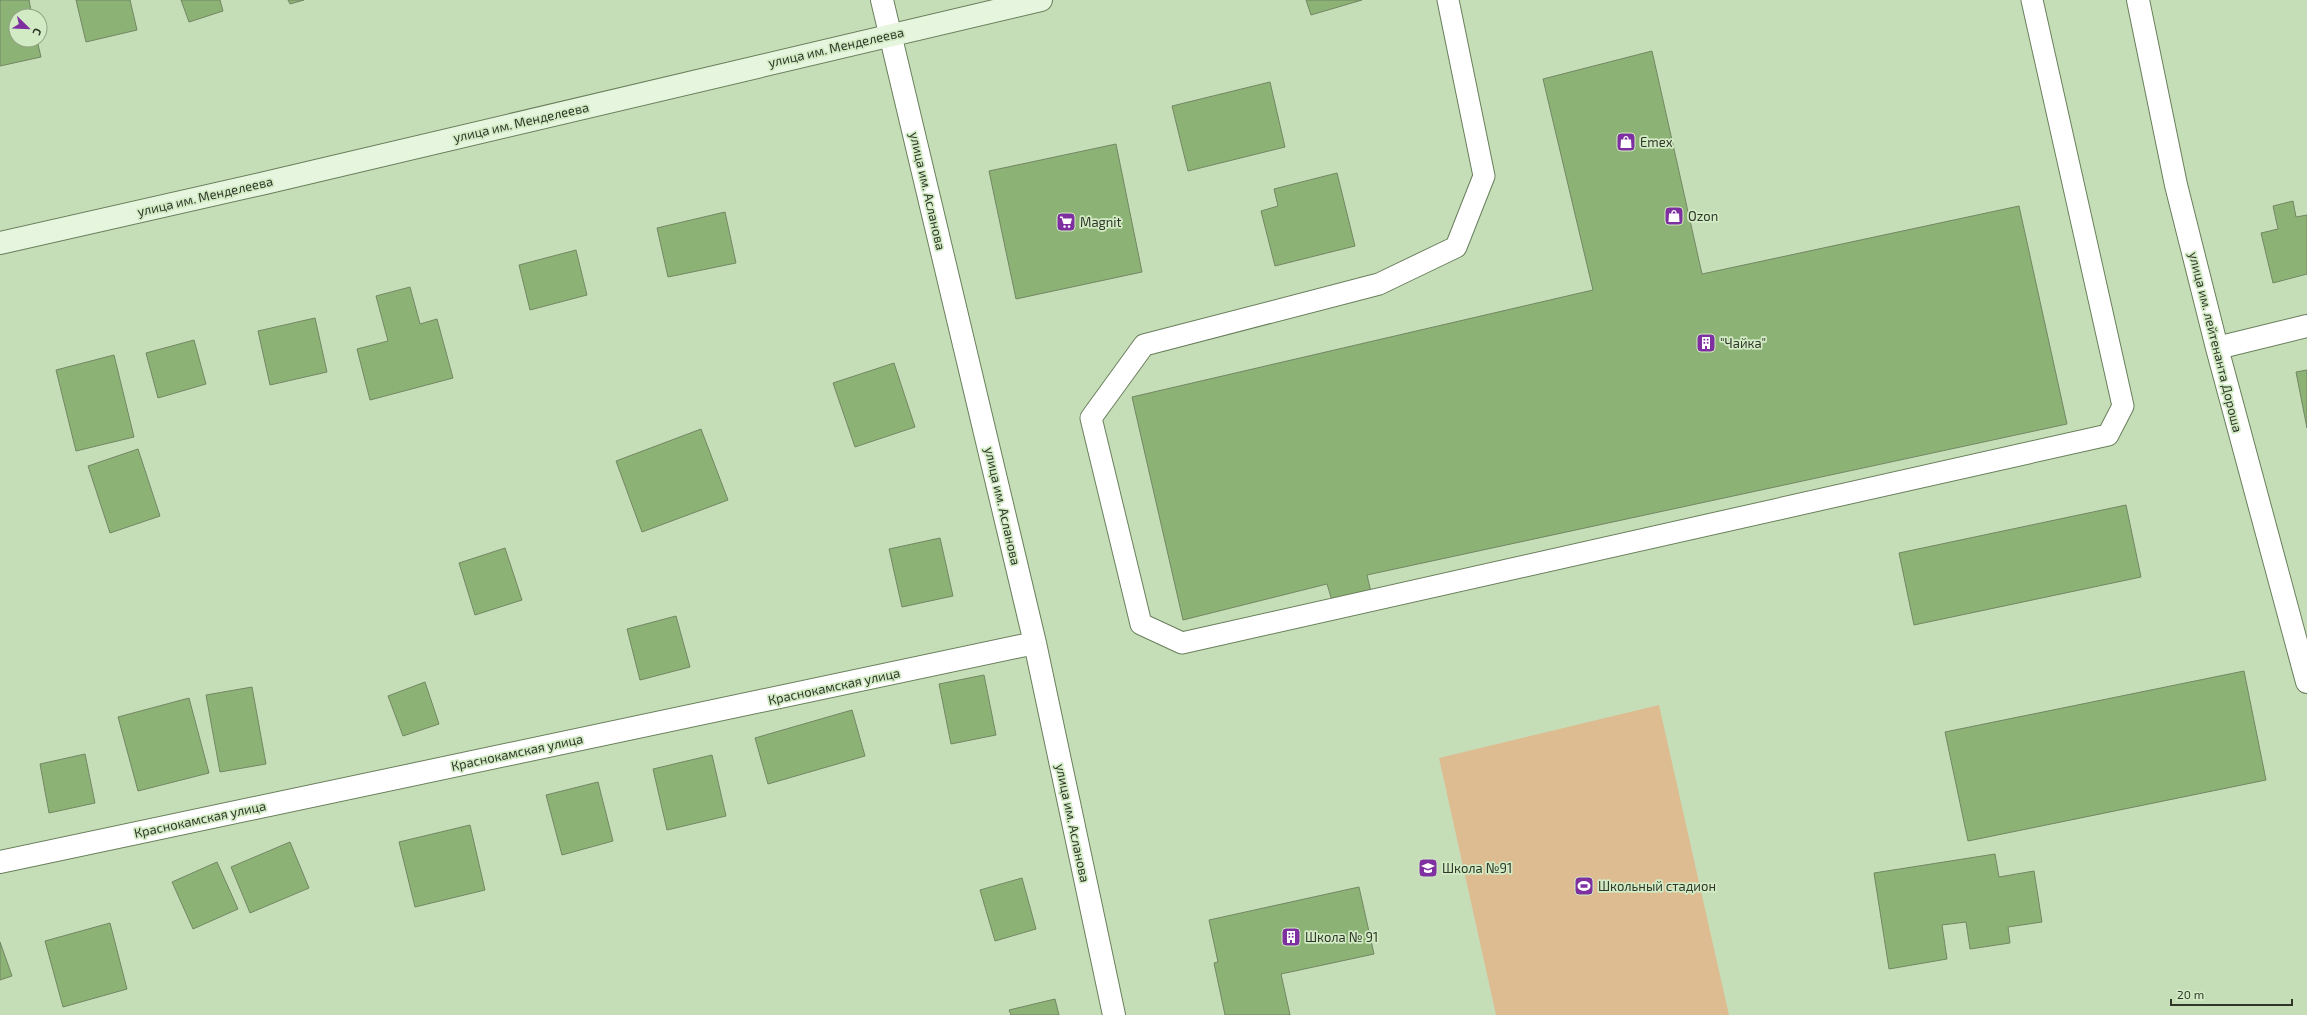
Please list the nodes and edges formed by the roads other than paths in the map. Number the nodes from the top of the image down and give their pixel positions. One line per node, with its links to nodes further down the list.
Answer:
1 (882, 0): 6 (street, улица им. Асланова)
2 (1041, 0): 6 (main road, улица им. Менделеева)
3 (1448, 0): 4 (lane)
4 (2032, 0)
5 (2138, 0): 9 (street, улица им. лейтенанта Дороша)
6 (890, 34): 7 (main road, улица им. Менделеева); 10 (street, улица им. Асланова)
7 (0, 243)
8 (2307, 326): 9 (street)
9 (2217, 348): 11 (street, улица им. лейтенанта Дороша)
10 (1035, 643): 12 (street, Краснокамская улица); 13 (street, улица им. Асланова)
11 (2307, 682)
12 (0, 862)
13 (1114, 1015)

